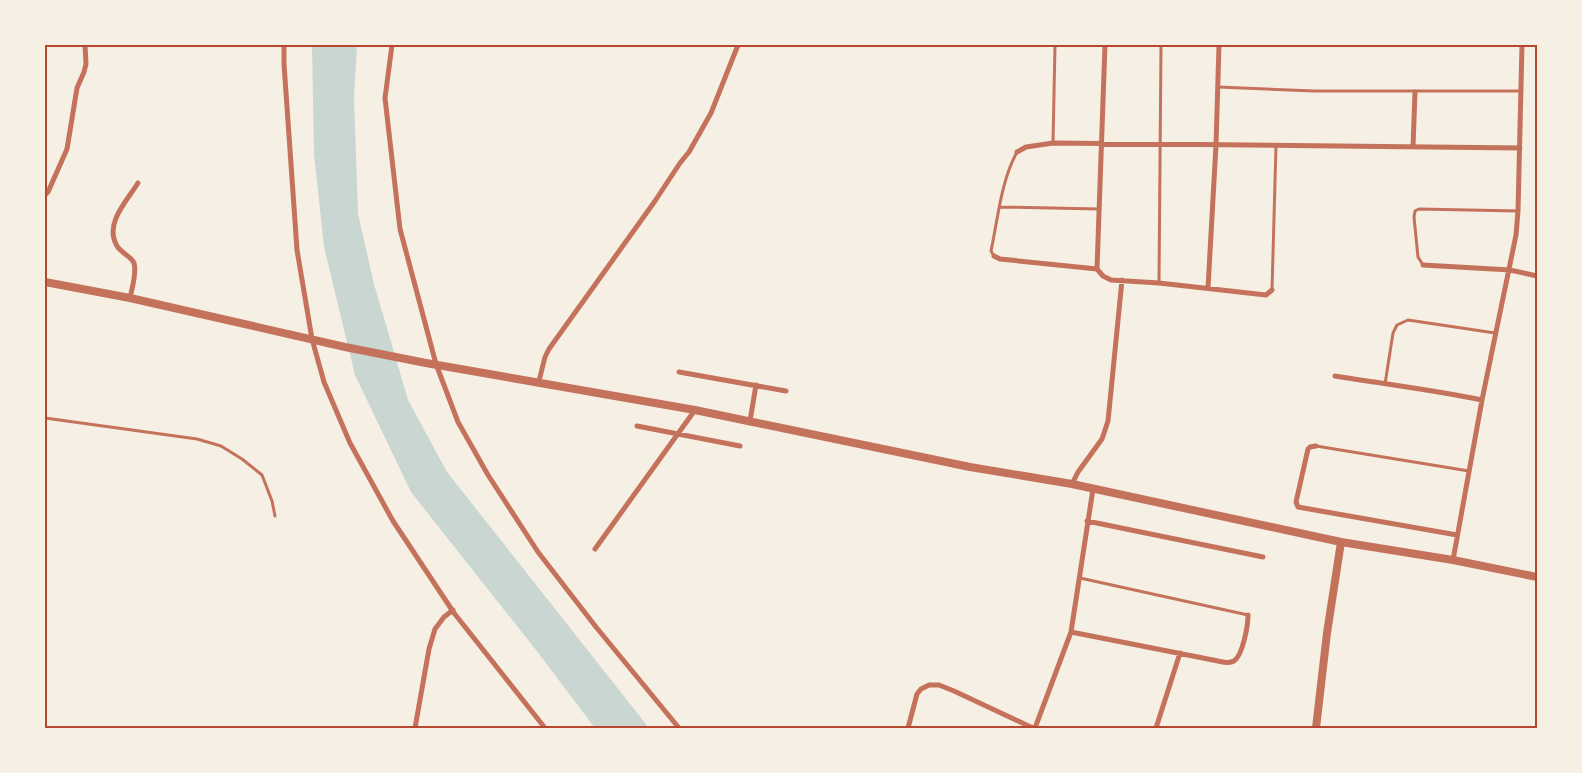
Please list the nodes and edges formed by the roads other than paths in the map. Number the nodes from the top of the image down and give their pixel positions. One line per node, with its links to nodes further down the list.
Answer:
1 (85, 45): 22 (street)
2 (284, 45): 38 (street)
3 (392, 45): 39 (street)
4 (738, 45): 42 (street)
5 (1055, 45): 13 (lane)
6 (1105, 45): 14 (street)
7 (1161, 45): 15 (lane)
8 (1219, 45): 10 (street)
9 (1522, 45): 11 (street)
10 (1218, 87): 12 (lane); 16 (street)
11 (1522, 91): 12 (lane); 19 (street)
12 (1415, 92): 18 (street)
13 (1053, 143): 14 (street); 20 (street)
14 (1102, 144): 15 (street); 24 (street)
15 (1159, 145): 16 (street); 33 (lane)
16 (1216, 145): 17 (street); 34 (street)
17 (1276, 145): 18 (street); 35 (lane)
18 (1412, 147): 19 (street)
19 (1520, 148): 25 (street)
20 (1017, 152): 23 (lane)
21 (138, 183): 36 (street)
22 (45, 195)
23 (1000, 208): 24 (lane); 26 (lane)
24 (1098, 209): 28 (street)
25 (1518, 211): 27 (lane); 29 (street)
26 (994, 256): 28 (street)
27 (1423, 264): 29 (street)
28 (1097, 269): 31 (street)
29 (1510, 270): 30 (street); 37 (street)
30 (1537, 276)
31 (1122, 280): 33 (street); 55 (street)
32 (45, 282): 36 (street)
33 (1159, 283): 34 (street)
34 (1208, 288): 35 (street)
35 (1272, 290)
36 (130, 298): 38 (street)
37 (1496, 333): 43 (lane); 46 (street)
38 (312, 339): 39 (street); 66 (street)
39 (436, 364): 42 (street); 72 (street)
40 (680, 372): 44 (street)
41 (1335, 376): 43 (street)
42 (539, 381): 47 (street)
43 (1385, 384): 46 (street)
44 (756, 385): 45 (street); 49 (street)
45 (786, 391)
46 (1482, 400): 54 (street)
47 (695, 410): 49 (street); 51 (street)
48 (45, 418): 57 (lane)
49 (750, 421): 55 (street)
50 (637, 426): 51 (street)
51 (677, 434): 52 (street); 61 (street)
52 (740, 446)
53 (1316, 446): 54 (lane); 59 (street)
54 (1470, 471): 59 (street)
55 (1072, 484): 56 (street)
56 (1093, 488): 58 (street); 60 (street)
57 (275, 516)
58 (1087, 521): 62 (street); 65 (street)
59 (1457, 535): 63 (street)
60 (1341, 542): 63 (street); 76 (street)
61 (594, 550)
62 (1264, 557)
63 (1453, 560): 64 (street)
64 (1537, 576)
65 (1079, 578): 67 (lane); 68 (street)
66 (453, 610): 70 (street); 71 (street)
67 (1248, 615): 69 (street)
68 (1071, 632): 69 (street); 74 (street)
69 (1180, 653): 75 (street)
70 (415, 728)
71 (545, 728)
72 (679, 728)
73 (908, 728): 74 (street)
74 (1034, 728)
75 (1156, 728)
76 (1316, 728)

